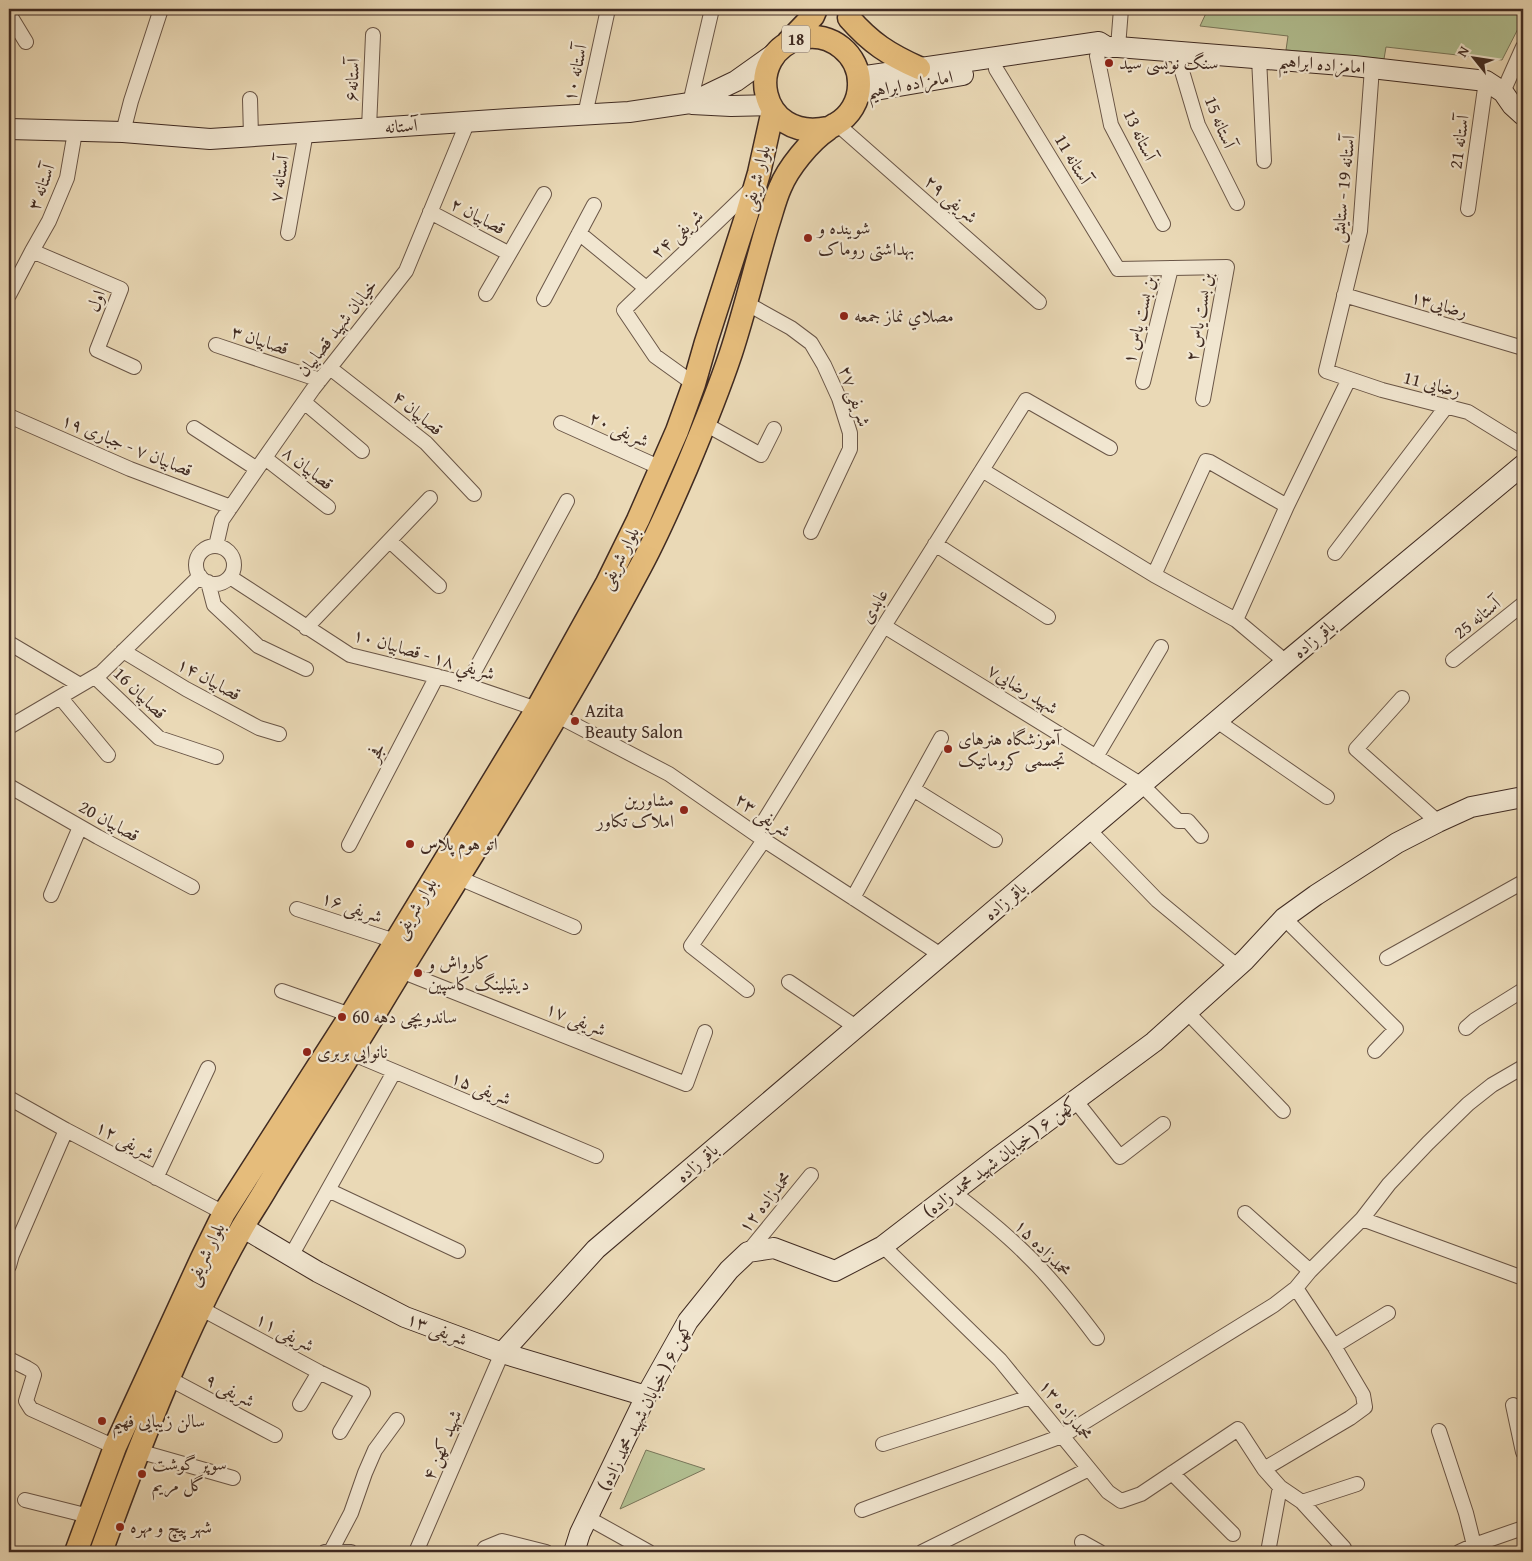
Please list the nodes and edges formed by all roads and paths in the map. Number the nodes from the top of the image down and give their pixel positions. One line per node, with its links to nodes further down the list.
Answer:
1 (161, 9): 31 (street)
2 (608, 9): 25 (street, آستانه ۱۰)
3 (712, 9): 22 (street)
4 (816, 9): 11 (main road, 18)
5 (1120, 9): 13 (street, آستانه 13)
6 (849, 13): 12 (main road); 16 (main road)
7 (9, 14): 9 (street)
8 (373, 35): 28 (street, آستانه۶)
9 (26, 42)
10 (1523, 47): 20 (street, آستانه 21)
11 (782, 48): 12 (main road, 18); 22 (street, آستانه); 23 (main road, 18)
12 (846, 50): 19 (main road)
13 (1108, 50): 14 (street, امامزاده ابراهیم); 16 (street, امامزاده ابراهیم); 18 (street, امامزاده ابراهیم); 42 (street, آستانه 13)
14 (1176, 51): 15 (street, امامزاده ابراهیم); 38 (street, آستانه 15)
15 (1259, 58): 17 (street, امامزاده ابراهیم); 34 (street)
16 (919, 68): 19 (street, امامزاده ابراهیم)
17 (1372, 68): 20 (street, امامزاده ابراهیم); 51 (street, آستانه 19 - ستایش)
18 (996, 69): 19 (street, امامزاده ابراهیم); 47 (street, آستانه 11)
19 (859, 85): 27 (main road, 18)
20 (1494, 86): 24 (street); 40 (street, آستانه 21)
21 (250, 99): 33 (street)
22 (690, 103): 23 (street); 25 (street, آستانه)
23 (771, 107): 27 (main road); 35 (main road, بلوار شریفی / 18)
24 (1523, 115)
25 (585, 116): 26 (street, آستانه)
26 (468, 122): 28 (street, آستانه); 41 (street, خیابان شهید قصابیان)
27 (833, 126): 36 (main road, بلوار شریفی / 18); 53 (street, شریفی ۲۹)
28 (369, 128): 32 (street, آستانه)
29 (9, 129): 30 (street, آستانه)
30 (75, 132): 31 (street, آستانه); 45 (street, آستانه ۳)
31 (123, 132): 33 (street, آستانه)
32 (306, 132): 33 (street, آستانه); 43 (street, آستانه ۷)
33 (251, 136)
34 (1264, 161)
35 (757, 179): 36 (main road); 48 (street, شریفی ۲۴); 63 (main road, بلوار شریفی / 18)
36 (784, 179): 54 (main road, بلوار شریفی / 18)
37 (544, 194): 46 (street)
38 (1237, 204)
39 (594, 205): 44 (street)
40 (1468, 209)
41 (430, 212): 46 (street, قصابیان ۲); 58 (street, خیابان شهید قصابیان)
42 (1164, 224)
43 (288, 233)
44 (579, 233): 48 (street); 52 (street)
45 (32, 251): 50 (street, آستانه ۳); 57 (street, اول)
46 (508, 253): 49 (street)
47 (1171, 268): 62 (street, بن بست یاس ۱); 64 (street, بن بست یاس ۲)
48 (646, 288): 63 (street, شریفی ۲۴)
49 (486, 294)
50 (9, 295)
51 (1344, 295): 56 (street, رضایی۱۳); 59 (street, آستانه 19 - ستایش)
52 (544, 299)
53 (1039, 302)
54 (746, 303): 69 (main road, بلوار شریفی / 18); 85 (street, شریفی ۲۷)
55 (216, 345): 61 (street, قصابیان ۳)
56 (1523, 348)
57 (134, 367)
58 (330, 368): 61 (street, خیابان شهید قصابیان); 79 (street, قصابیان ۴)
59 (1326, 371): 60 (street, رضایی 11)
60 (1349, 379): 66 (street, رضایی 11); 83 (street)
61 (320, 380): 65 (street, خیابان شهید قصابیان)
62 (1143, 382)
63 (694, 384): 77 (main road, بلوار شریفی / 18)
64 (1203, 399)
65 (304, 402): 74 (street); 75 (street, خیابان شهید قصابیان)
66 (1446, 407): 72 (street, رضایی 11); 89 (street)
67 (9, 416): 82 (street, قصابيان ۷ - جباری ۱۹)
68 (562, 423): 77 (street, شریفی ۲۰)
69 (705, 424): 71 (street); 111 (main road, بلوار شریفی / 18)
70 (194, 428): 75 (street, قصابیان ۸)
71 (774, 429)
72 (1523, 446)
73 (1110, 448): 78 (street, عابدی)
74 (362, 451)
75 (261, 464): 82 (street, خیابان شهید قصابیان); 84 (street, قصابیان ۸)
76 (1523, 464): 103 (street, باقر زاده)
77 (661, 468): 111 (main road, بلوار شریفی / 18)
78 (982, 470): 87 (street, عابدی); 90 (street)
79 (474, 494)
80 (430, 498): 86 (street)
81 (567, 501): 108 (street)
82 (231, 506): 88 (street, خیابان شهید قصابیان)
83 (1287, 506): 90 (street); 96 (street)
84 (328, 507)
85 (811, 532)
86 (390, 541): 93 (street); 98 (street)
87 (935, 544): 95 (street); 97 (street, عابدی)
88 (216, 546): 91 (street); 92 (street)
89 (1336, 553)
90 (1154, 575): 96 (street)
91 (230, 577): 92 (street); 98 (street, شريفي ۱۸ - قصابیان ۱۰)
92 (204, 579): 101 (street); 104 (street)
93 (438, 586)
94 (1523, 604): 102 (street, آستانه 25)
95 (1048, 616)
96 (1236, 620): 103 (street)
97 (884, 626): 118 (street, شهید رضایی۷); 128 (street, عابدی)
98 (306, 628): 106 (street, شريفي ۱۸ - قصابیان ۱۰)
99 (9, 643): 107 (street)
100 (1161, 647): 118 (street)
101 (123, 651): 105 (street); 114 (street, قصابیان ۱۴)
102 (1453, 660)
103 (1286, 662): 112 (street, باقر زاده)
104 (306, 669)
105 (95, 676): 107 (street); 117 (street, قصابیان 16)
106 (437, 676): 108 (street, شريفي ۱۸ - قصابیان ۱۰); 130 (street, فجر)
107 (80, 685): 109 (street)
108 (467, 685): 111 (street, شريفي ۱۸ - قصابیان ۱۰)
109 (60, 697): 113 (street); 116 (street)
110 (1402, 698): 124 (street)
111 (547, 712): 128 (street, شریفی ۲۳); 131 (main road, بلوار شریفی / 18); 139 (main road, بلوار شریفی / 18)
112 (1217, 721): 119 (street, باقر زاده); 122 (street)
113 (9, 727)
114 (279, 734)
115 (941, 738): 121 (street)
116 (108, 755)
117 (216, 757)
118 (1096, 757): 119 (street, شهید رضایی۷)
119 (1142, 785): 126 (street, باقر زاده); 127 (street, شهید رضایی۷)
120 (9, 786): 125 (street, قصابیان 20)
121 (913, 789): 129 (street); 135 (street)
122 (1327, 798)
123 (1523, 798): 124 (street, کهن ۶ ( خیابان شهید محمد زاده))
124 (1438, 822): 137 (street, کهن ۶ ( خیابان شهید محمد زاده))
125 (80, 827): 133 (street, قصابیان 20); 134 (street)
126 (1089, 830): 140 (street, باقر زاده); 142 (street)
127 (1201, 836)
128 (760, 837): 135 (street, شریفی ۲۳); 145 (street, عابدی)
129 (996, 840)
130 (348, 846)
131 (459, 878): 138 (street); 143 (main road, بلوار شریفی / 18)
132 (1523, 882): 141 (street)
133 (192, 887)
134 (51, 895)
135 (853, 898): 140 (street, شریفی ۲۳)
136 (297, 908): 139 (street, شریفی ۱۶)
137 (1284, 918): 142 (street, کهن ۶ ( خیابان شهید محمد زاده)); 153 (street)
138 (574, 927)
139 (395, 941): 149 (main road, بلوار شریفی / 18)
140 (941, 955): 150 (street, باقر زاده)
141 (1387, 958)
142 (1238, 967): 148 (street, کهن ۶ ( خیابان شهید محمد زاده))
143 (401, 971): 152 (street, شریفی ۱۷); 154 (main road, بلوار شریفی / 18)
144 (789, 982): 150 (street)
145 (747, 990)
146 (1523, 990): 151 (street)
147 (282, 991): 149 (street)
148 (1187, 1012): 159 (street, کهن ۶ ( خیابان شهید محمد زاده)); 160 (street)
149 (350, 1015): 168 (main road, بلوار شریفی / 18)
150 (856, 1027): 184 (street, باقر زاده)
151 (1466, 1028)
152 (705, 1032)
153 (1374, 1052)
154 (351, 1053): 157 (street, شریفی ۱۵); 171 (main road, بلوار شریفی / 18)
155 (1523, 1067): 170 (street)
156 (208, 1068): 165 (street)
157 (394, 1072): 163 (street, شریفی ۱۵); 166 (street)
158 (9, 1098): 162 (street, شریفی ۱۲)
159 (1075, 1100): 161 (street); 167 (street, کهن ۶ ( خیابان شهید محمد زاده))
160 (1283, 1111)
161 (1162, 1124)
162 (66, 1130): 165 (street, شریفی ۱۲); 176 (street)
163 (596, 1156)
164 (811, 1175): 174 (street, محمدزاده ۱۲)
165 (156, 1178): 168 (street, شریفی ۱۲)
166 (328, 1190): 173 (street); 175 (street)
167 (953, 1192): 172 (street, کهن ۶ ( خیابان شهید محمد زاده)); 182 (street, محمدزاده ۱۵)
168 (224, 1213): 190 (main road, بلوار شریفی / 18)
169 (1245, 1213): 177 (street)
170 (1362, 1219): 177 (street); 178 (street)
171 (242, 1227): 175 (street, شریفی ۱۳); 180 (main road, بلوار شریفی / 18)
172 (884, 1246): 174 (street, کهن ۶ ( خیابان شهید محمد زاده)); 189 (street, محمدزاده ۱۳)
173 (458, 1251)
174 (748, 1252): 188 (street, کهن ۶ ( خیابان شهید محمد زاده))
175 (291, 1256): 184 (street, شریفی ۱۳)
176 (9, 1266)
177 (1310, 1270): 179 (street)
178 (1522, 1276)
179 (1296, 1288): 183 (street); 197 (street)
180 (200, 1308): 186 (street, شریفی ۱۱); 187 (main road, بلوار شریفی / 18)
181 (1388, 1313): 183 (street)
182 (1097, 1338)
183 (1334, 1346): 202 (street)
184 (502, 1353): 188 (street, شریفی ۱۳); 222 (street, شهید کهن ۴)
185 (9, 1359): 199 (street)
186 (318, 1372): 191 (street, شریفی ۱۱); 195 (street)
187 (168, 1378): 190 (main road, بلوار شریفی / 18); 196 (street, شریفی ۹)
188 (646, 1396): 212 (street, کهن ۶ ( خیابان شهید محمد زاده))
189 (1030, 1397): 197 (street, محمدزاده ۱۳); 198 (street)
190 (148, 1399): 199 (main road, بلوار شریفی / 18); 200 (main road, بلوار شریفی / 18)
191 (300, 1404)
192 (1512, 1405): 201 (street)
193 (397, 1420): 218 (street)
194 (1439, 1431): 216 (street)
195 (340, 1432)
196 (275, 1436)
197 (1062, 1436): 203 (street, محمدزاده ۱۳); 210 (street)
198 (884, 1444)
199 (115, 1447): 211 (main road, بلوار شریفی / 18)
200 (138, 1451): 205 (street); 220 (main road, بلوار شریفی / 18)
201 (1523, 1452)
202 (1264, 1468): 204 (street, محمدزاده ۱۳); 207 (street)
203 (1089, 1469): 204 (street, محمدزاده ۱۳); 227 (street)
204 (1172, 1472): 214 (street)
205 (233, 1478)
206 (1357, 1484): 209 (street)
207 (1280, 1487): 209 (street); 229 (street)
208 (25, 1500): 211 (street)
209 (1302, 1502): 217 (street)
210 (862, 1510)
211 (90, 1516): 219 (main road, بلوار شریفی / 18)
212 (588, 1518): 225 (street, کهن ۶ ( خیابان شهید محمد زاده)); 226 (street)
213 (1523, 1528): 216 (street)
214 (1233, 1534)
215 (1082, 1542): 228 (street)
216 (1474, 1544): 230 (street)
217 (1344, 1548)
218 (328, 1551): 221 (street)
219 (76, 1552)
220 (101, 1552)
221 (350, 1552)
222 (416, 1552)
223 (482, 1552): 224 (street)
224 (546, 1552)
225 (574, 1552)
226 (649, 1552)
227 (922, 1552)
228 (1100, 1552)
229 (1268, 1552)
230 (1459, 1552)

